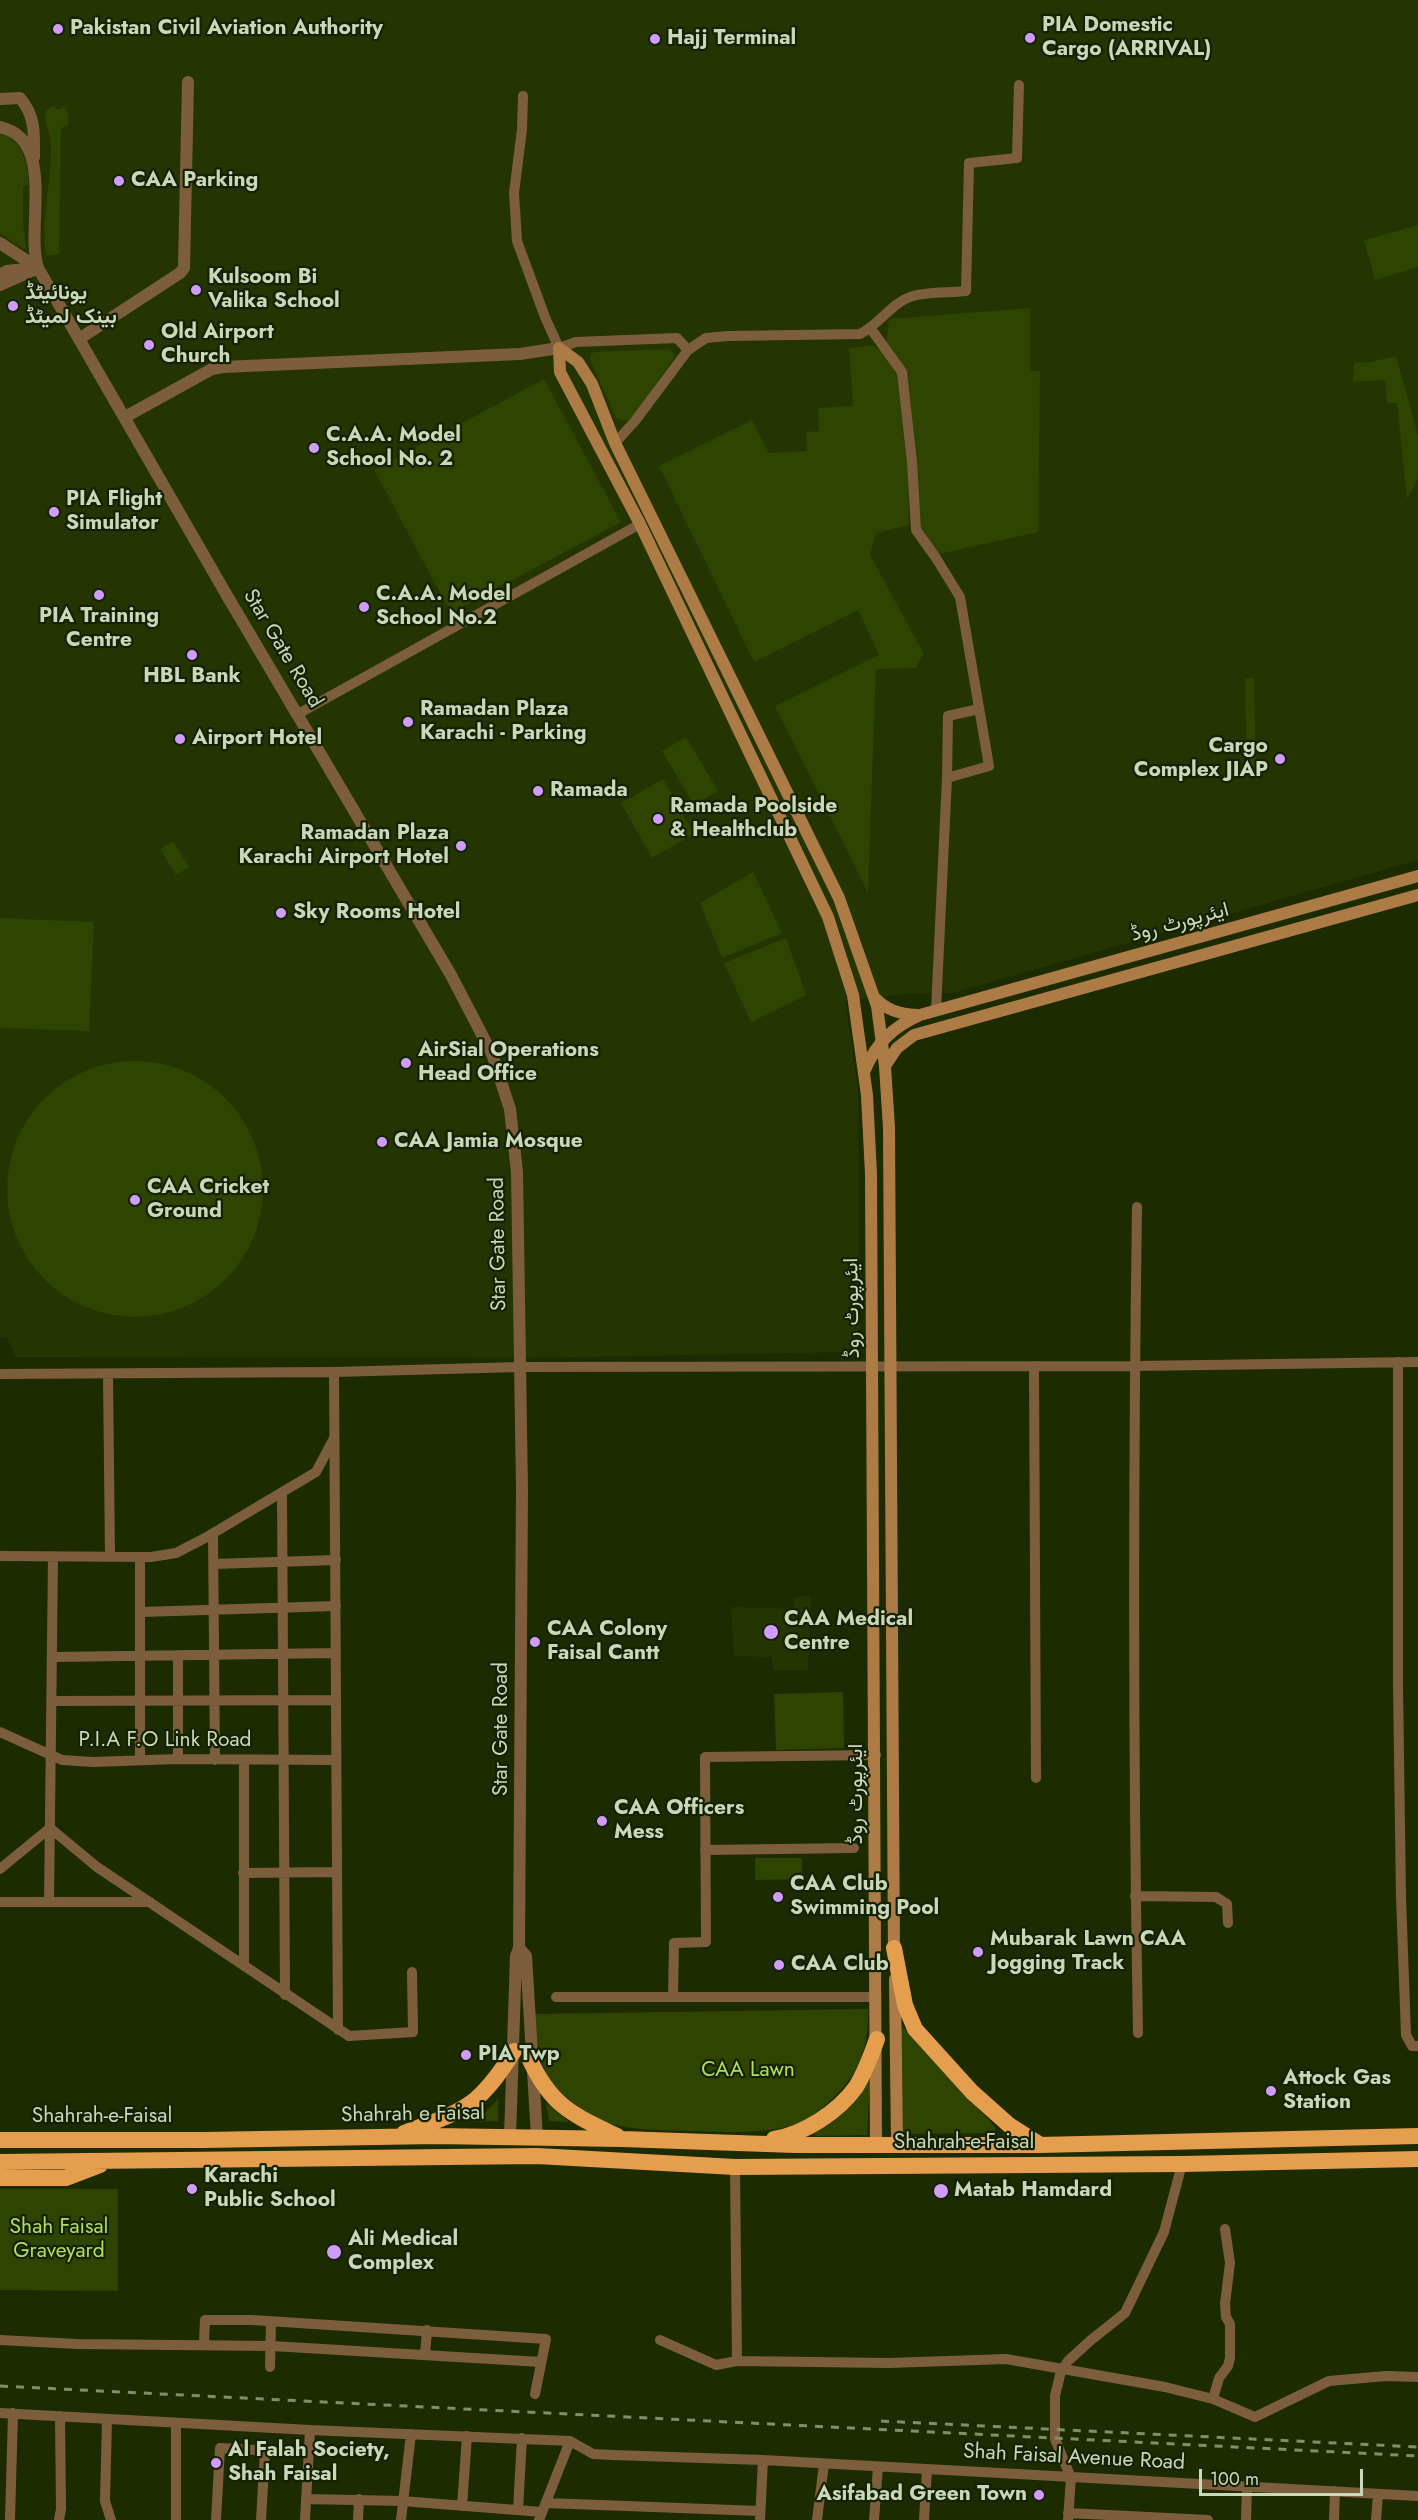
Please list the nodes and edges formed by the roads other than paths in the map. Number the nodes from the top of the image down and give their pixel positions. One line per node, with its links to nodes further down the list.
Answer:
1 (188, 82): 12 (street)
2 (1018, 85): 11 (street)
3 (523, 96): 13 (street)
4 (0, 99): 6 (street)
5 (0, 127): 6 (street)
6 (34, 161): 8 (street)
7 (0, 243): 8 (street)
8 (38, 268): 9 (street); 10 (street); 12 (street, Star Gate Road)
9 (0, 274)
10 (0, 285)
11 (871, 329): 14 (street); 22 (street)
12 (79, 339): 15 (street, Star Gate Road)
13 (559, 348): 14 (street); 15 (street); 16 (main road, ایئرپورٹ روڈ); 17 (main road)
14 (688, 350): 16 (street)
15 (125, 417): 23 (street, Star Gate Road)
16 (615, 443): 18 (main road, ایئرپورٹ روڈ)
17 (640, 524): 19 (main road); 23 (street)
18 (683, 578): 19 (main road); 20 (main road, ایئرپورٹ روڈ)
19 (668, 584): 21 (main road)
20 (740, 694): 21 (main road); 28 (main road, ایئرپورٹ روڈ)
21 (724, 702): 27 (main road)
22 (979, 709): 24 (street); 24 (street)
23 (298, 714): 44 (street, Star Gate Road)
24 (947, 778): 29 (street)
25 (1418, 876): 29 (main road, ایئرپورٹ روڈ)
26 (1418, 895): 33 (main road, ایئرپورٹ روڈ)
27 (854, 995): 31 (main road); 36 (main road)
28 (873, 996): 30 (main road); 31 (main road, ایئرپورٹ روڈ)
29 (936, 1010): 30 (main road, ایئرپورٹ روڈ)
30 (920, 1015): 32 (main road, ایئرپورٹ روڈ)
31 (878, 1019): 32 (main road); 34 (main road, ایئرپورٹ روڈ)
32 (894, 1028): 33 (main road); 34 (main road, ایئرپورٹ روڈ)
33 (914, 1035): 35 (main road)
34 (881, 1041): 35 (main road, ایئرپورٹ روڈ); 36 (main road, ایئرپورٹ روڈ)
35 (885, 1066): 40 (main road, ایئرپورٹ روڈ)
36 (864, 1071): 41 (main road, ایئرپورٹ روڈ)
37 (1137, 1208): 43 (street)
38 (1398, 1362): 39 (street); 43 (street); 107 (street)
39 (1418, 1362)
40 (892, 1365): 41 (street); 42 (street); 97 (main road, ایئرپورٹ روڈ)
41 (873, 1366): 44 (street); 76 (main road, ایئرپورٹ روڈ)
42 (1034, 1366): 43 (street); 83 (street)
43 (1135, 1366): 91 (street)
44 (520, 1367): 45 (street); 96 (street, Star Gate Road)
45 (334, 1372): 47 (street); 48 (street)
46 (0, 1374): 47 (street)
47 (108, 1374): 53 (street)
48 (334, 1438): 49 (street); 55 (street)
49 (282, 1492): 50 (street); 56 (street)
50 (213, 1533): 54 (street); 57 (street)
51 (0, 1556): 52 (street)
52 (53, 1557): 53 (street); 67 (street)
53 (110, 1557): 54 (street)
54 (140, 1557): 61 (street)
55 (336, 1560): 56 (street); 58 (street)
56 (282, 1562): 57 (street); 59 (street)
57 (214, 1564): 60 (street)
58 (336, 1606): 59 (street); 63 (street)
59 (283, 1608): 60 (street); 62 (street)
60 (214, 1610): 61 (street); 64 (street)
61 (141, 1612): 66 (street)
62 (283, 1653): 63 (street); 64 (street); 73 (street)
63 (336, 1653): 68 (street)
64 (215, 1654): 65 (street); 72 (street)
65 (178, 1655): 66 (street); 71 (street)
66 (141, 1656): 67 (street); 70 (street)
67 (53, 1657): 69 (street)
68 (336, 1700): 73 (street); 80 (street)
69 (53, 1701): 70 (street); 75 (street)
70 (141, 1701): 71 (street); 78 (street)
71 (178, 1701): 72 (street); 77 (street)
72 (215, 1701): 73 (street); 79 (street)
73 (283, 1701): 82 (street)
74 (0, 1732): 75 (street, P.I.A F.O Link Road)
75 (51, 1753): 78 (street, P.I.A F.O Link Road); 84 (street)
76 (876, 1755): 86 (street); 103 (main road, ایئرپورٹ روڈ)
77 (178, 1759): 78 (street, P.I.A F.O Link Road); 79 (street, P.I.A F.O Link Road)
78 (140, 1760)
79 (215, 1760): 81 (street, P.I.A F.O Link Road)
80 (336, 1760): 82 (street, P.I.A F.O Link Road); 88 (street)
81 (244, 1761): 82 (street, P.I.A F.O Link Road); 89 (street)
82 (283, 1761): 90 (street)
83 (1036, 1778)
84 (50, 1828): 87 (street); 93 (street); 94 (street)
85 (854, 1848): 86 (street)
86 (705, 1851): 102 (street)
87 (0, 1869)
88 (336, 1872): 90 (street); 104 (street)
89 (243, 1873): 90 (street); 98 (street)
90 (285, 1873): 100 (street)
91 (1135, 1896): 95 (street); 105 (street)
92 (0, 1902): 93 (street)
93 (49, 1902): 94 (street)
94 (150, 1902): 98 (street)
95 (1228, 1923)
96 (519, 1948): 108 (street, Star Gate Road); 109 (street, Star Gate Road)
97 (894, 1948): 119 (main road, ایئرپورٹ روڈ); 120 (highway)
98 (244, 1966): 100 (street)
99 (412, 1972): 104 (street)
100 (285, 1995): 104 (street)
101 (556, 1997): 102 (street)
102 (673, 1997): 103 (street)
103 (876, 1997): 106 (main road, ایئرپورٹ روڈ)
104 (338, 2030)
105 (1138, 2033)
106 (877, 2039): 117 (highway); 118 (main road, ایئرپورٹ روڈ)
107 (1418, 2046)
108 (514, 2051): 111 (street, Star Gate Road); 113 (highway)
109 (530, 2060): 112 (street, Star Gate Road); 114 (highway)
110 (1418, 2136): 120 (highway, Shahrah-e-Faisal)
111 (510, 2137): 112 (highway, Shahrah e Faisal); 113 (highway, Shahrah e Faisal)
112 (537, 2137): 114 (highway, Shahrah e Faisal)
113 (392, 2138): 116 (highway, Shahrah e Faisal)
114 (622, 2139): 117 (highway, Shahrah-e-Faisal)
115 (0, 2140): 116 (highway, Shahrah-e-Faisal)
116 (204, 2140)
117 (728, 2143): 118 (highway, Shahrah-e-Faisal)
118 (876, 2144): 119 (highway, Shahrah-e-Faisal)
119 (897, 2144): 120 (highway, Shahrah-e-Faisal)
120 (1040, 2145)
121 (510, 2156): 123 (highway, Shahrah e Faisal); 126 (highway, Shahrah-e-Faisal)
122 (1418, 2159): 125 (highway, Shahrah-e-Faisal)
123 (112, 2161): 124 (highway, Shahrah-e-Faisal); 127 (highway)
124 (0, 2162)
125 (1182, 2164): 126 (highway, Shahrah-e-Faisal); 139 (street)
126 (735, 2167): 136 (street)
127 (0, 2178)
128 (1225, 2229): 142 (street)
129 (271, 2322): 130 (street); 133 (street); 134 (street)
130 (427, 2330): 135 (street); 137 (street)
131 (0, 2340): 133 (street)
132 (660, 2340): 136 (street)
133 (204, 2343): 134 (street)
134 (272, 2346): 135 (street); 138 (street)
135 (425, 2355): 137 (street)
136 (737, 2361): 139 (street)
137 (541, 2362): 141 (street)
138 (270, 2367)
139 (1061, 2371): 142 (street); 159 (street)
140 (1418, 2377): 142 (street)
141 (535, 2394)
142 (1213, 2399)
143 (0, 2413): 144 (street)
144 (13, 2414): 145 (street); 172 (street)
145 (60, 2416): 146 (street); 173 (street)
146 (107, 2419): 147 (street); 174 (street)
147 (176, 2423): 148 (street); 175 (street)
148 (310, 2430): 149 (street); 154 (street)
149 (411, 2434): 150 (street); 166 (street)
150 (467, 2436): 151 (street); 167 (street)
151 (522, 2438): 152 (street); 168 (street)
152 (570, 2440): 155 (street, Shah Faisal Avenue Road); 169 (street)
153 (265, 2451): 154 (street); 176 (street); 177 (street)
154 (309, 2453): 164 (street)
155 (763, 2460): 156 (street, Shah Faisal Avenue Road); 170 (street)
156 (824, 2464): 157 (street, Shah Faisal Avenue Road); 181 (street)
157 (878, 2467): 158 (street, Shah Faisal Avenue Road); 182 (street)
158 (927, 2470): 159 (street, Shah Faisal Avenue Road); 183 (street)
159 (1071, 2478): 160 (street, Shah Faisal Avenue Road); 171 (street)
160 (1246, 2487): 161 (street, Shah Faisal Avenue Road); 185 (street)
161 (1335, 2492): 162 (street, Shah Faisal Avenue Road); 186 (street)
162 (1378, 2494): 163 (street, Shah Faisal Avenue Road); 187 (street)
163 (1418, 2496)
164 (306, 2499): 165 (street); 178 (street)
165 (359, 2499): 166 (street); 179 (street)
166 (402, 2501): 167 (street); 180 (street)
167 (462, 2506): 168 (street)
168 (518, 2510): 169 (street)
169 (542, 2512): 170 (street)
170 (760, 2516)
171 (1068, 2516): 184 (street)
172 (10, 2520)
173 (58, 2520)
174 (111, 2520)
175 (176, 2520)
176 (216, 2520)
177 (261, 2520)
178 (305, 2520)
179 (358, 2520)
180 (401, 2520)
181 (817, 2520)
182 (874, 2520)
183 (924, 2520)
184 (1208, 2520)
185 (1246, 2520)
186 (1334, 2520)
187 (1376, 2520)

